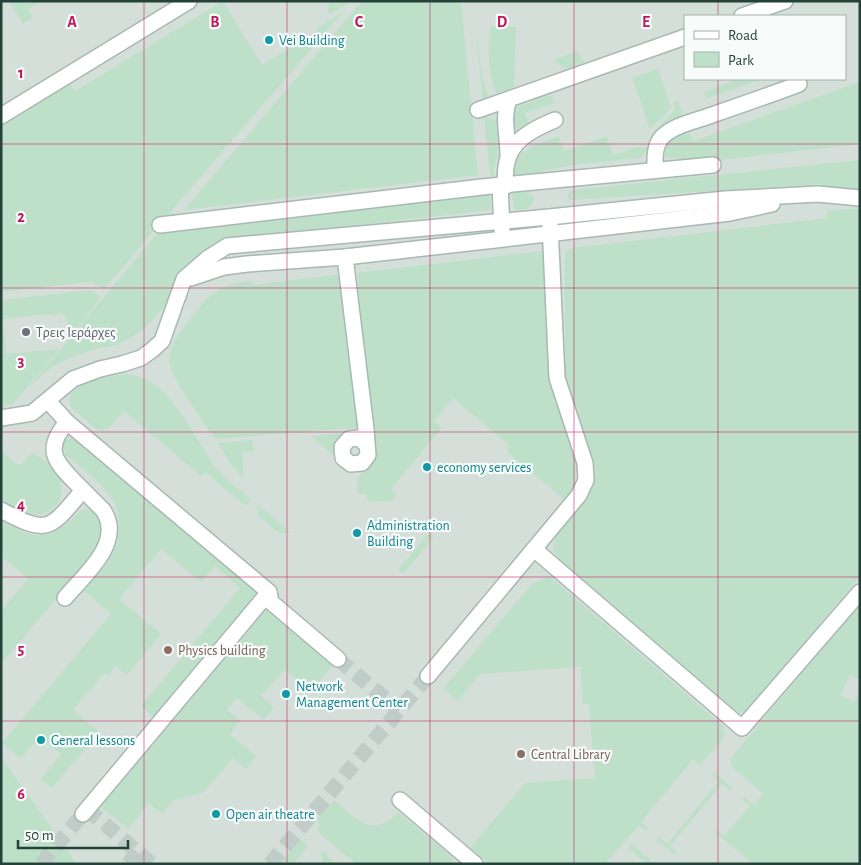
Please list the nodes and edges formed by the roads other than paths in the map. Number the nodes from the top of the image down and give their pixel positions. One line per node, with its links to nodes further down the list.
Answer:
1 (189, 1): 8 (street)
2 (785, 1): 3 (street)
3 (745, 15)
4 (684, 36): 6 (street)
5 (799, 84): 12 (street)
6 (509, 99): 7 (street); 10 (street)
7 (478, 110)
8 (1, 116)
9 (555, 120): 10 (street)
10 (508, 155): 13 (street)
11 (713, 165): 12 (street)
12 (655, 170): 13 (street)
13 (503, 186): 17 (street); 18 (street)
14 (818, 194): 15 (street); 16 (street); 19 (street)
15 (860, 198)
16 (550, 217): 17 (street); 19 (street)
17 (501, 221): 20 (street); 22 (street)
18 (160, 224)
19 (552, 234): 20 (street); 29 (street)
20 (504, 239): 21 (street)
21 (345, 257): 22 (street); 26 (street)
22 (184, 280): 23 (street)
23 (48, 401): 24 (street); 25 (street)
24 (1, 418)
25 (66, 422): 27 (street); 30 (street)
26 (367, 445)
27 (84, 490): 28 (street); 32 (street)
28 (1, 510)
29 (534, 549): 31 (street); 34 (street)
30 (269, 592): 33 (street); 36 (street)
31 (860, 592)
32 (65, 598)
33 (338, 658)
34 (428, 676)
35 (400, 800): 37 (street)
36 (85, 811)
37 (475, 864)

